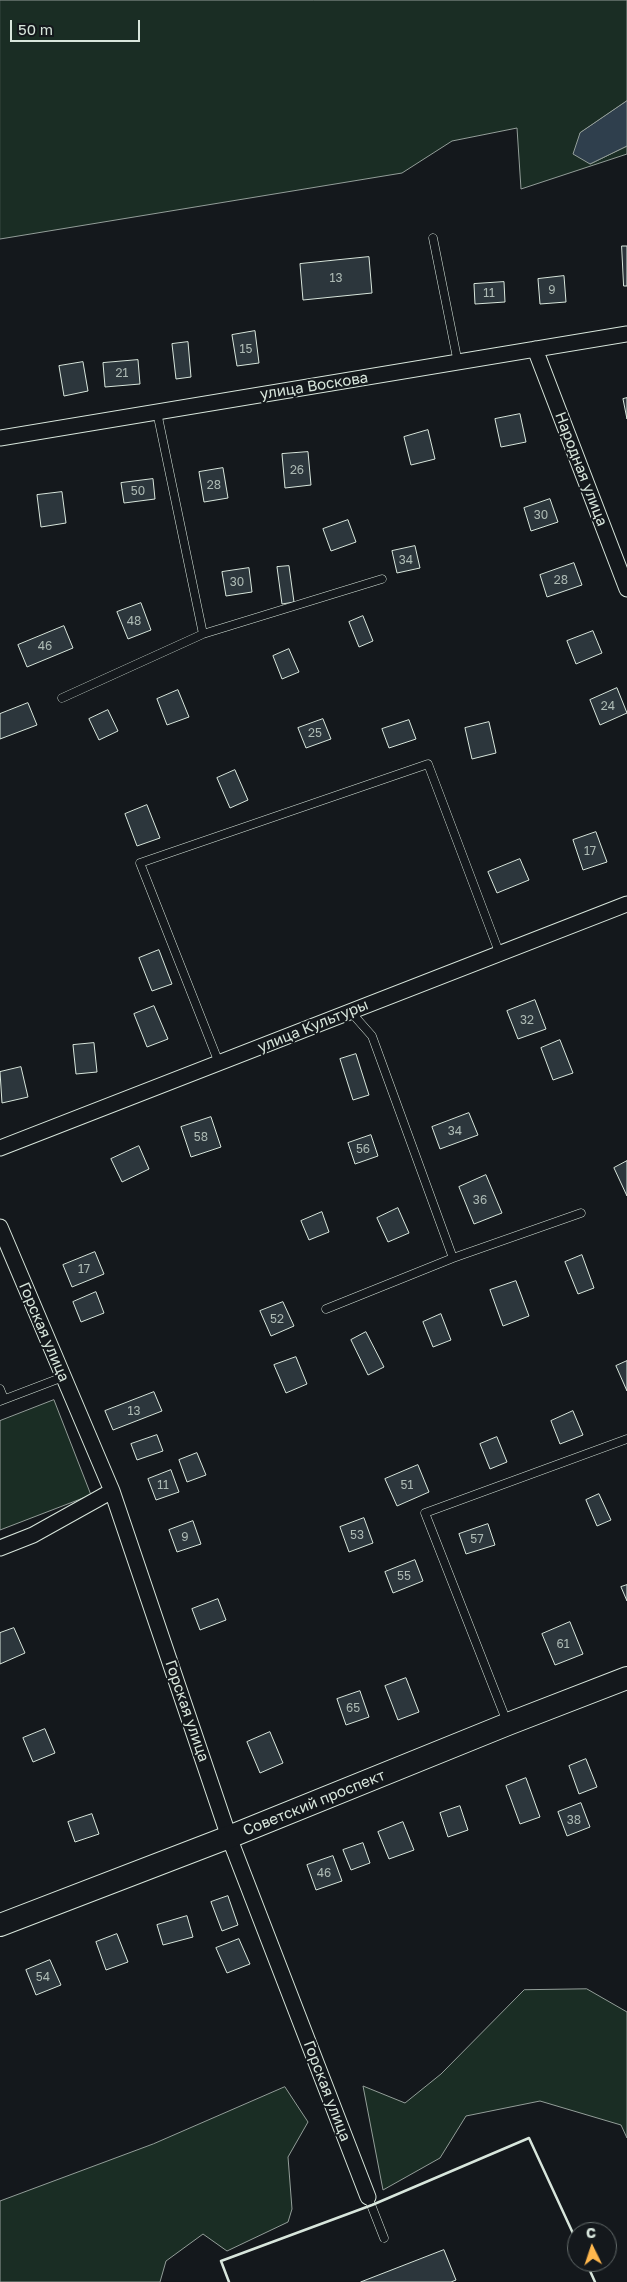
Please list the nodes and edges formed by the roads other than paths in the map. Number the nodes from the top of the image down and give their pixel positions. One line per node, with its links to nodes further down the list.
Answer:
1 (433, 238): 4 (lane)
2 (627, 334): 3 (street, улица Воскова)
3 (535, 348): 4 (street, улица Воскова); 8 (street, Народная улица)
4 (458, 363): 5 (street, улица Воскова)
5 (157, 412): 6 (street, улица Воскова); 9 (lane)
6 (0, 438)
7 (382, 579): 9 (lane)
8 (627, 589)
9 (203, 634): 10 (lane)
10 (62, 698)
11 (627, 904): 12 (street, улица Культуры)
12 (500, 952): 13 (street, улица Культуры); 14 (lane)
13 (350, 1011): 14 (street, улица Культуры); 18 (lane)
14 (219, 1064): 15 (street, улица Культуры)
15 (0, 1148)
16 (581, 1213): 18 (lane)
17 (0, 1227): 20 (street, Горская улица)
18 (453, 1258): 19 (lane)
19 (326, 1310)
20 (63, 1377): 22 (lane); 24 (street, Горская улица)
21 (0, 1389): 22 (lane)
22 (2, 1400)
23 (627, 1439): 27 (lane)
24 (112, 1491): 25 (street); 28 (street, Горская улица)
25 (0, 1548)
26 (627, 1678): 27 (street, Советский проспект)
27 (508, 1724): 28 (street, Советский проспект)
28 (229, 1837): 29 (street, Советский проспект); 30 (street, Горская улица)
29 (0, 1925)
30 (368, 2197): 31 (lane)
31 (384, 2238)

